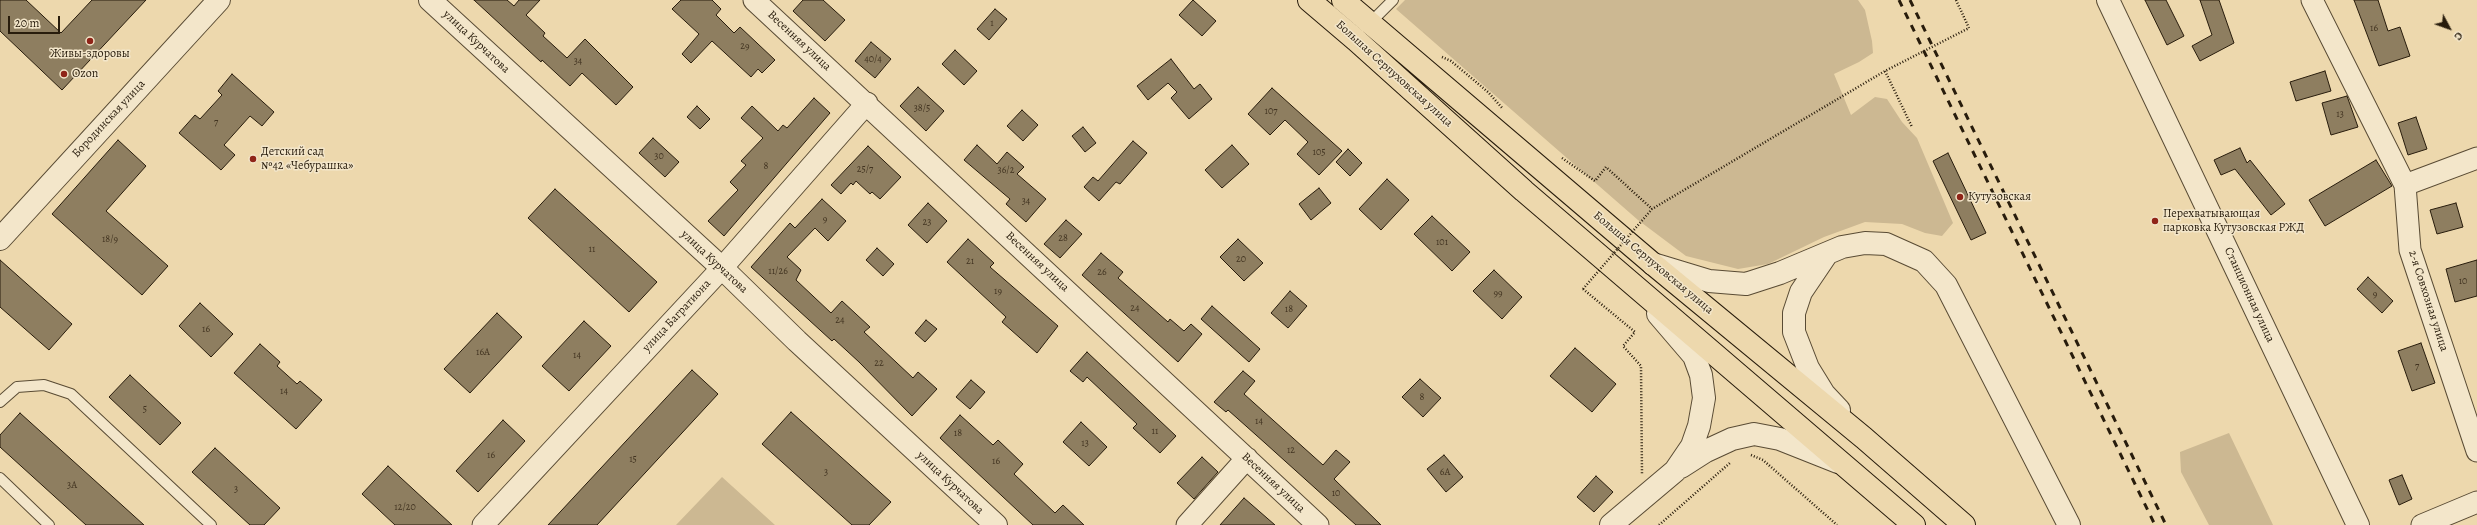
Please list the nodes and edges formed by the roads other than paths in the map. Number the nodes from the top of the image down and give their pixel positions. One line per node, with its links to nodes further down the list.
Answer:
1 (219, 0): 13 (street, Бородинская улица)
2 (430, 0): 16 (street, улица Курчатова)
3 (754, 0): 10 (street, Весенняя улица)
4 (1309, 0): 17 (main road, Большая Серпуховская улица)
5 (1343, 0): 9 (main road, Большая Серпуховская улица)
6 (1393, 0): 9 (lane)
7 (2108, 0): 36 (street, Станционная улица)
8 (2312, 0): 12 (street, 2-я Совхозная улица)
9 (1370, 23): 15 (main road, Большая Серпуховская улица)
10 (867, 103): 16 (street, улица Багратиона); 21 (street, Весенняя улица)
11 (2477, 158): 12 (street)
12 (2405, 185): 20 (street, 2-я Совхозная улица)
13 (3, 228)
14 (1826, 255): 15 (street); 19 (street); 35 (street)
15 (1653, 264): 19 (main road, Большая Серпуховская улица)
16 (722, 268): 28 (street, улица Багратиона); 29 (street, улица Курчатова)
17 (1632, 284): 22 (main road, Большая Серпуховская улица); 23 (street)
18 (0, 402): 27 (lane)
19 (1864, 438): 34 (main road, Большая Серпуховская улица)
20 (2477, 451)
21 (1247, 458): 30 (street); 31 (street, Весенняя улица)
22 (1844, 464): 23 (street); 33 (main road, Большая Серпуховская улица)
23 (1675, 471): 32 (street)
24 (0, 478): 26 (lane)
25 (2477, 502): 37 (street)
26 (49, 525)
27 (210, 525)
28 (483, 525)
29 (996, 525)
30 (1186, 525)
31 (1318, 525)
32 (1611, 525)
33 (1914, 525)
34 (1964, 525)
35 (2069, 525)
36 (2358, 525)
37 (2422, 525)

